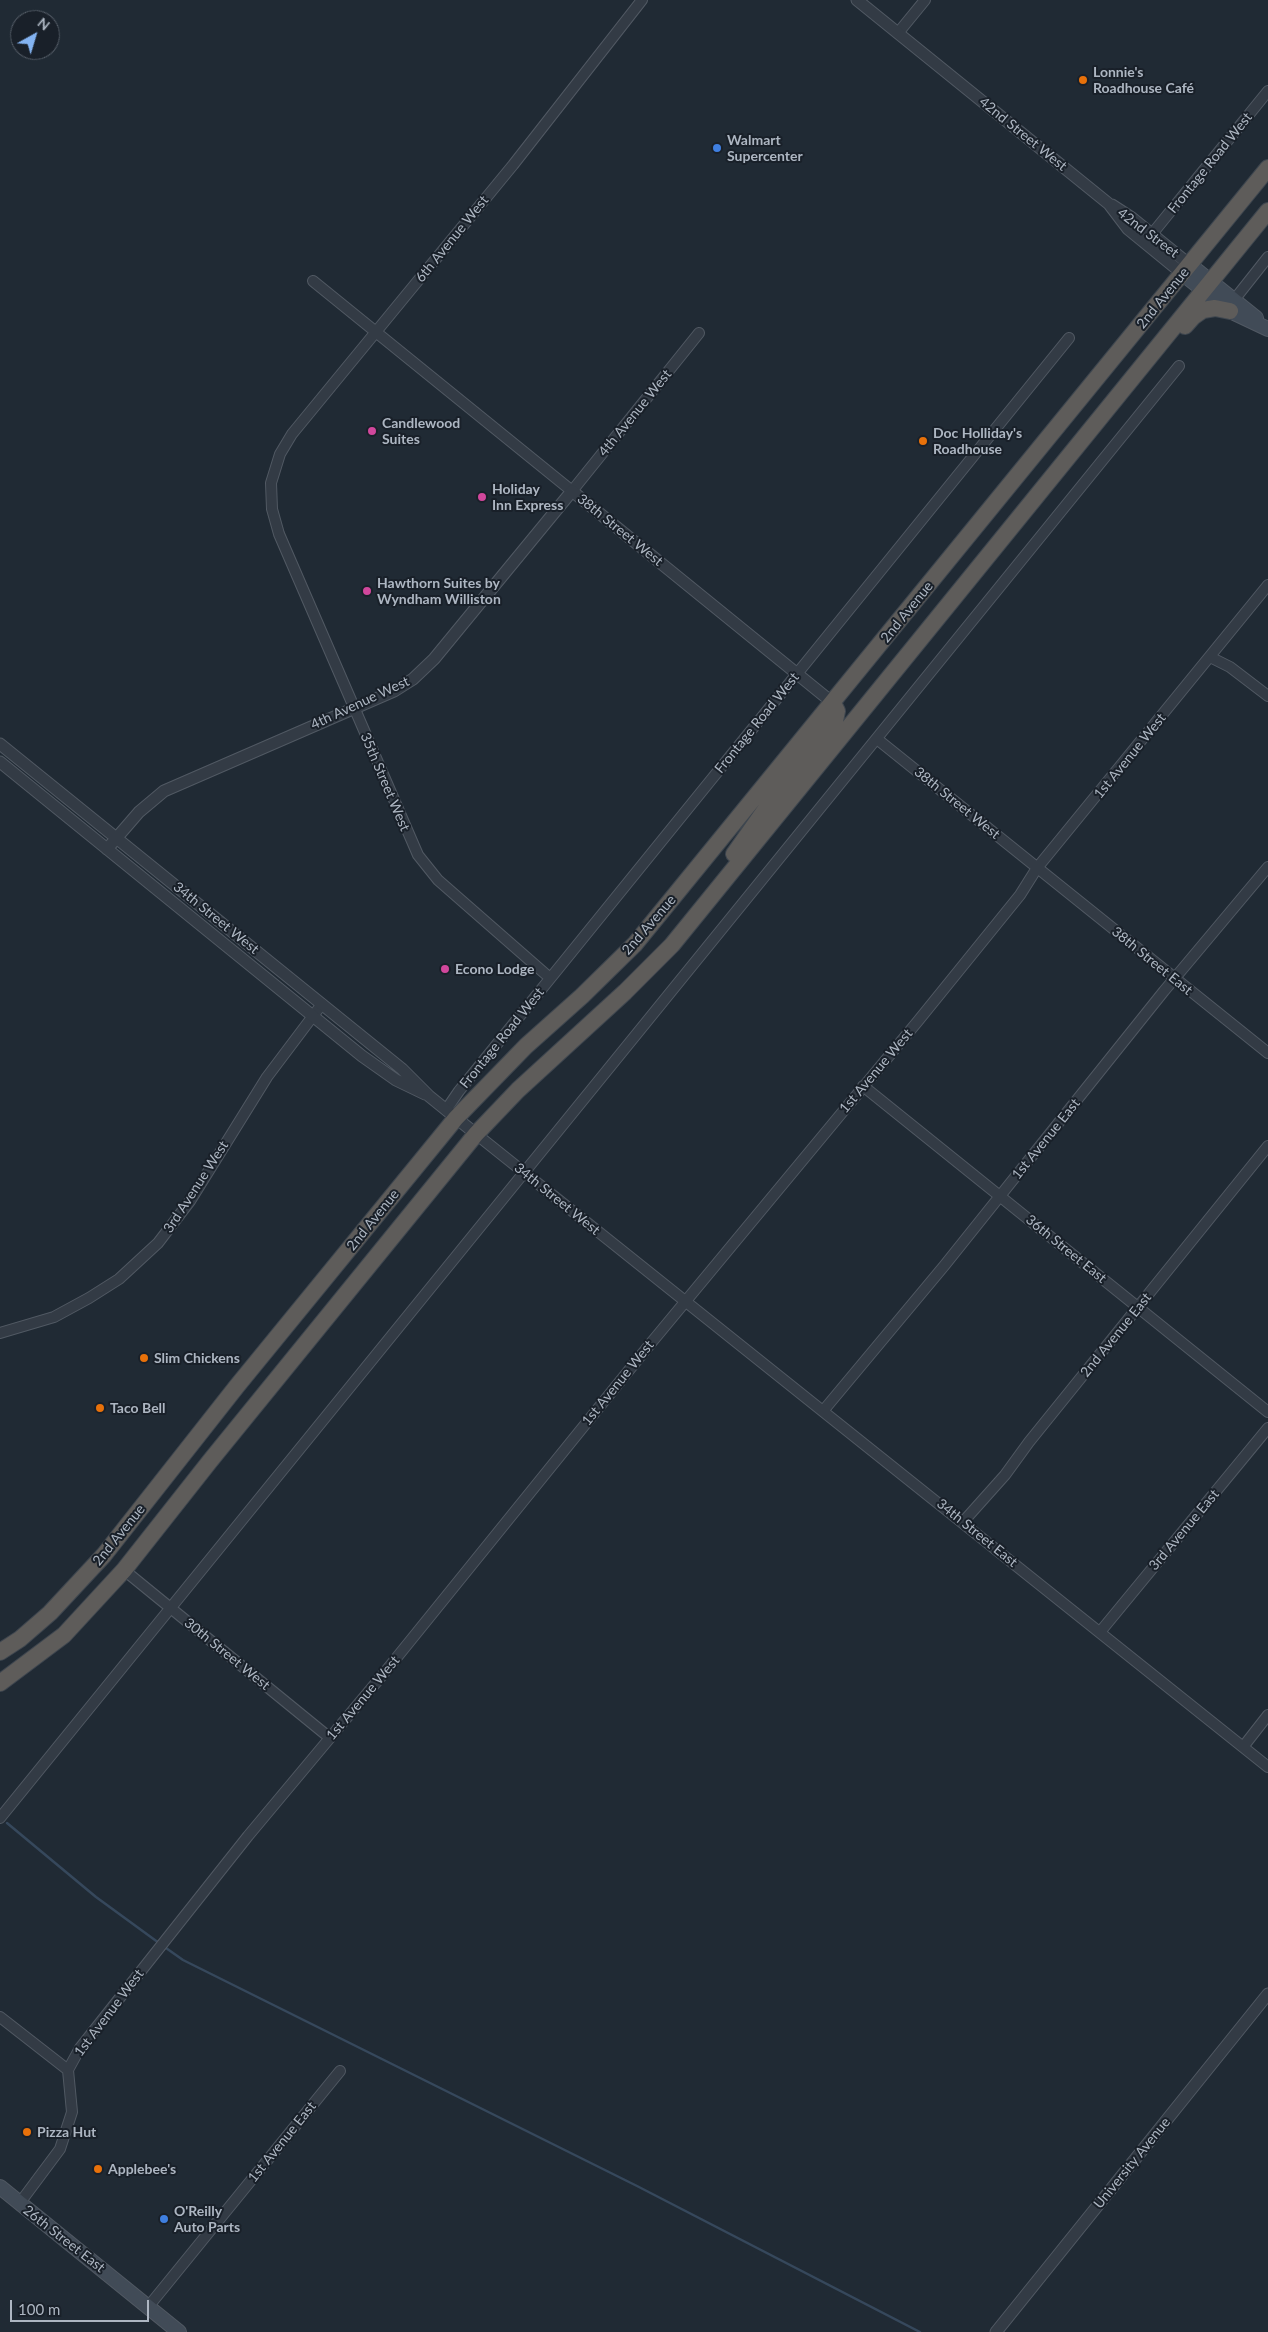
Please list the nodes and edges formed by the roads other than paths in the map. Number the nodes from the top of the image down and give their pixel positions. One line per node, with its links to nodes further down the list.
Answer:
1 (642, 0): 16 (street, 6th Avenue West)
2 (857, 0): 4 (street, 42nd Street West)
3 (925, 0): 4 (street)
4 (898, 33): 7 (street, 42nd Street West)
5 (1268, 92): 9 (street, Frontage Road West)
6 (1268, 168): 11 (highway, 2nd Avenue)
7 (1109, 204): 9 (street, 42nd Street); 11 (street, 42nd Street West)
8 (1268, 211): 13 (highway, 2nd Avenue)
9 (1152, 234): 11 (street, 42nd Street)
10 (1268, 257): 14 (street)
11 (1186, 269): 13 (main road); 27 (highway, 2nd Avenue)
12 (313, 281): 16 (street, 38th Street West)
13 (1207, 286): 14 (main road); 20 (highway, 2nd Avenue)
14 (1232, 306): 15 (main road); 20 (highway)
15 (1268, 328)
16 (376, 332): 21 (street, 6th Avenue West); 22 (street, 38th Street West)
17 (699, 333): 22 (street, 4th Avenue West)
18 (1069, 338): 25 (street, Frontage Road West)
19 (1180, 366): 29 (street)
20 (1078, 444): 37 (highway, 2nd Avenue)
21 (271, 483): 28 (street, 35th Street West)
22 (572, 491): 25 (street, 38th Street West); 28 (street, 4th Avenue West)
23 (1268, 585): 24 (street, 1st Avenue West)
24 (1210, 657): 26 (street); 35 (street, 1st Avenue West)
25 (797, 674): 27 (street, 38th Street West); 36 (street, Frontage Road West)
26 (1268, 696)
27 (833, 703): 37 (highway); 44 (highway, 2nd Avenue)
28 (354, 708): 32 (street, 4th Avenue West); 36 (street, 35th Street West)
29 (877, 739): 35 (street, 38th Street West); 47 (street)
30 (0, 744): 32 (street, 34th Street West)
31 (0, 762): 33 (street, 34th Street West)
32 (117, 838): 33 (street, 4th Avenue West); 39 (street, 34th Street West)
33 (107, 849): 40 (street, 34th Street West)
34 (1268, 867): 38 (street, 1st Avenue East)
35 (1037, 868): 38 (street, 38th Street East); 42 (street, 1st Avenue West)
36 (550, 978): 44 (street, Frontage Road West)
37 (638, 979): 45 (highway, 2nd Avenue)
38 (1174, 979): 41 (street, 38th Street East); 48 (street, 1st Avenue East)
39 (322, 1004): 40 (street, 3rd Avenue West); 43 (street, 34th Street West)
40 (313, 1017): 43 (street, 34th Street West); 51 (street, 3rd Avenue West)
41 (1268, 1053)
42 (863, 1086): 48 (street, 36th Street East); 49 (street, 1st Avenue West)
43 (429, 1096): 44 (street, 34th Street West)
44 (451, 1114): 45 (street, 34th Street West); 59 (highway, 2nd Avenue)
45 (476, 1134): 47 (street, 34th Street West); 56 (highway, 2nd Avenue)
46 (1268, 1146): 50 (street, 2nd Avenue East)
47 (524, 1173): 49 (street, 34th Street West); 57 (street)
48 (1000, 1196): 50 (street, 36th Street East); 52 (street, 1st Avenue East)
49 (684, 1303): 52 (street, 34th Street East); 62 (street, 1st Avenue West)
50 (1139, 1308): 53 (street, 36th Street East); 55 (street, 2nd Avenue East)
51 (0, 1334)
52 (824, 1411): 55 (street, 34th Street East)
53 (1268, 1412)
54 (1268, 1428): 58 (street, 3rd Avenue East)
55 (963, 1522): 58 (street, 34th Street East)
56 (124, 1570): 57 (street, 30th Street West); 60 (highway, 2nd Avenue)
57 (172, 1608): 62 (street, 30th Street West); 65 (street)
58 (1100, 1632): 63 (street, 34th Street East)
59 (0, 1652)
60 (2, 1683)
61 (1268, 1716): 63 (street)
62 (330, 1738): 68 (street, 1st Avenue West)
63 (1243, 1747): 64 (street, 34th Street East)
64 (1268, 1767)
65 (0, 1818)
66 (1268, 1994): 74 (street, University Avenue)
67 (0, 2017): 68 (street)
68 (68, 2070): 71 (street, 1st Avenue West)
69 (340, 2071): 72 (street, 1st Avenue East)
70 (1, 2190): 71 (main road, 26th Street East)
71 (19, 2204): 72 (main road, 26th Street East)
72 (148, 2307): 73 (main road, 26th Street East)
73 (179, 2332)
74 (996, 2332)

